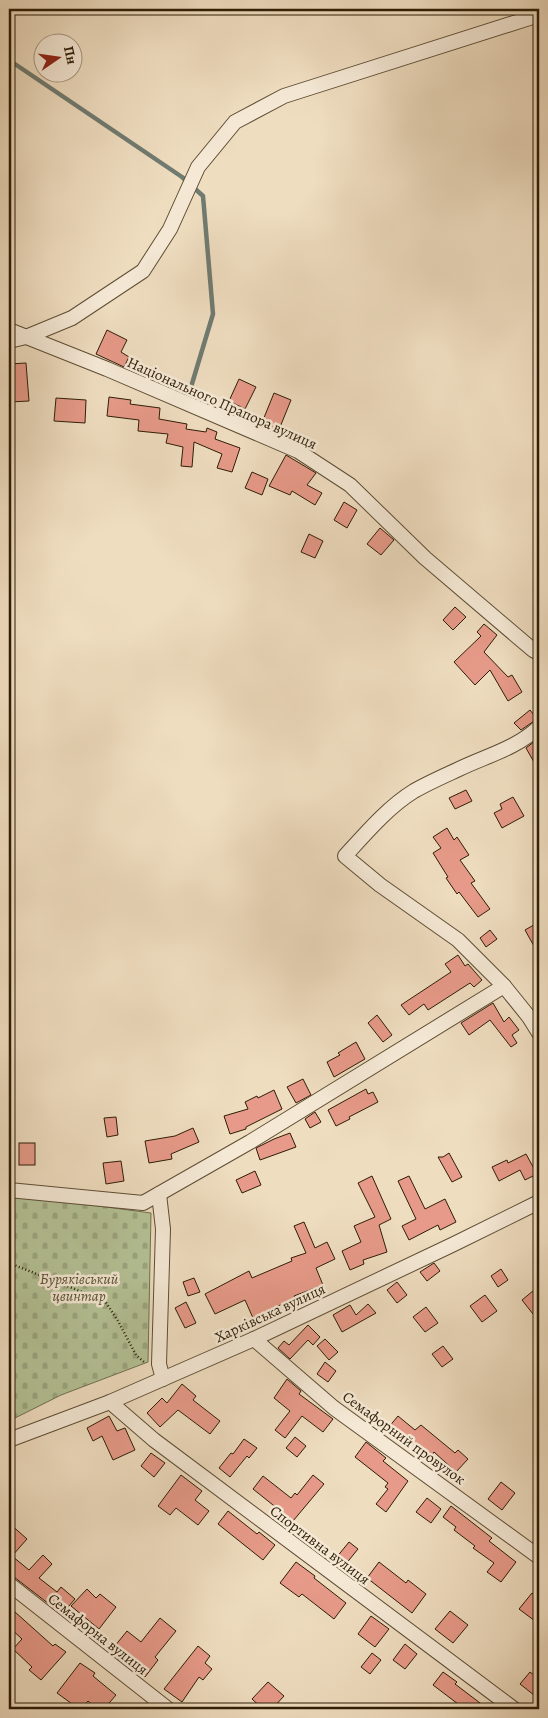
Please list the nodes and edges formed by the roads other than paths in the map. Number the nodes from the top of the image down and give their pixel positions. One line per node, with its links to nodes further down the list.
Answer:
1 (539, 15): 3 (street)
2 (9, 330): 3 (street, Національного Прапора вулиця)
3 (26, 337): 4 (street); 5 (street, Національного Прапора вулиця)
4 (9, 341)
5 (539, 653)
6 (539, 727): 7 (street)
7 (504, 986): 8 (street); 10 (street)
8 (539, 1032)
9 (9, 1190): 10 (street)
10 (159, 1194): 13 (street)
11 (539, 1202): 12 (street, Харківська вулиця)
12 (254, 1339): 13 (street, Харківська вулиця); 16 (street, Семафорний провулок)
13 (163, 1379): 14 (street, Харківська вулиця)
14 (110, 1402): 15 (street, Харківська вулиця); 19 (street, Спортивна вулиця)
15 (9, 1440)
16 (539, 1557)
17 (9, 1584): 18 (street, Семафорна вулиця)
18 (168, 1709)
19 (514, 1709)

